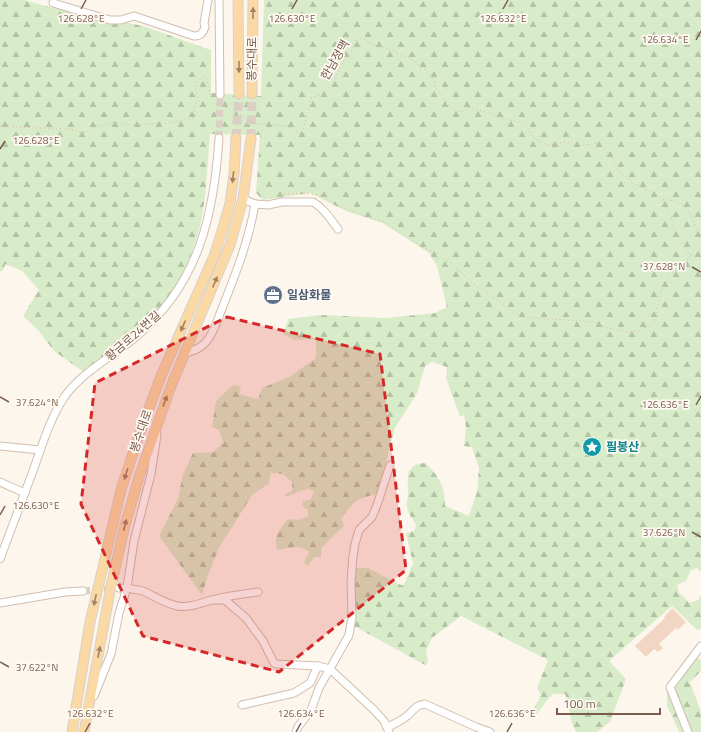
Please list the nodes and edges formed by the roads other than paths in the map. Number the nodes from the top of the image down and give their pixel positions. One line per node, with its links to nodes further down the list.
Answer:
1 (208, 0): 5 (street)
2 (219, 0): 8 (street)
3 (238, 0): 6 (main road, 봉수대로, one-way to 6)
4 (253, 0): 7 (main road, 봉수대로, one-way to 4)
5 (53, 3)
6 (239, 94)
7 (252, 94)
8 (220, 95)
9 (219, 138): 18 (street, 황금로24번길)
10 (236, 138): 35 (main road, 봉수대로, one-way to 35)
11 (251, 138): 12 (main road, 봉수대로)
12 (243, 200): 13 (street); 15 (main road, 봉수대로, one-way to 12)
13 (255, 204): 14 (street); 15 (street)
14 (338, 229)
15 (184, 354): 16 (main road, 봉수대로, one-way to 15)
16 (159, 418): 24 (street); 33 (main road, 봉수대로, one-way to 16)
17 (0, 446): 18 (street)
18 (40, 450): 21 (street, 황금로24번길)
19 (390, 465): 31 (street)
20 (0, 482): 21 (street)
21 (24, 493): 22 (street, 황금로24번길)
22 (0, 559)
23 (119, 588): 24 (street)
24 (127, 588): 27 (street); 33 (street)
25 (83, 591): 28 (street)
26 (258, 592): 27 (street)
27 (212, 600): 30 (street)
28 (0, 603)
29 (701, 646): 39 (street)
30 (318, 666): 31 (street); 32 (street)
31 (330, 669): 34 (street); 37 (street)
32 (242, 705)
33 (88, 709): 36 (main road, 봉수대로)
34 (389, 730): 38 (street)
35 (72, 732)
36 (84, 732)
37 (296, 732)
38 (490, 732)
39 (688, 732)

